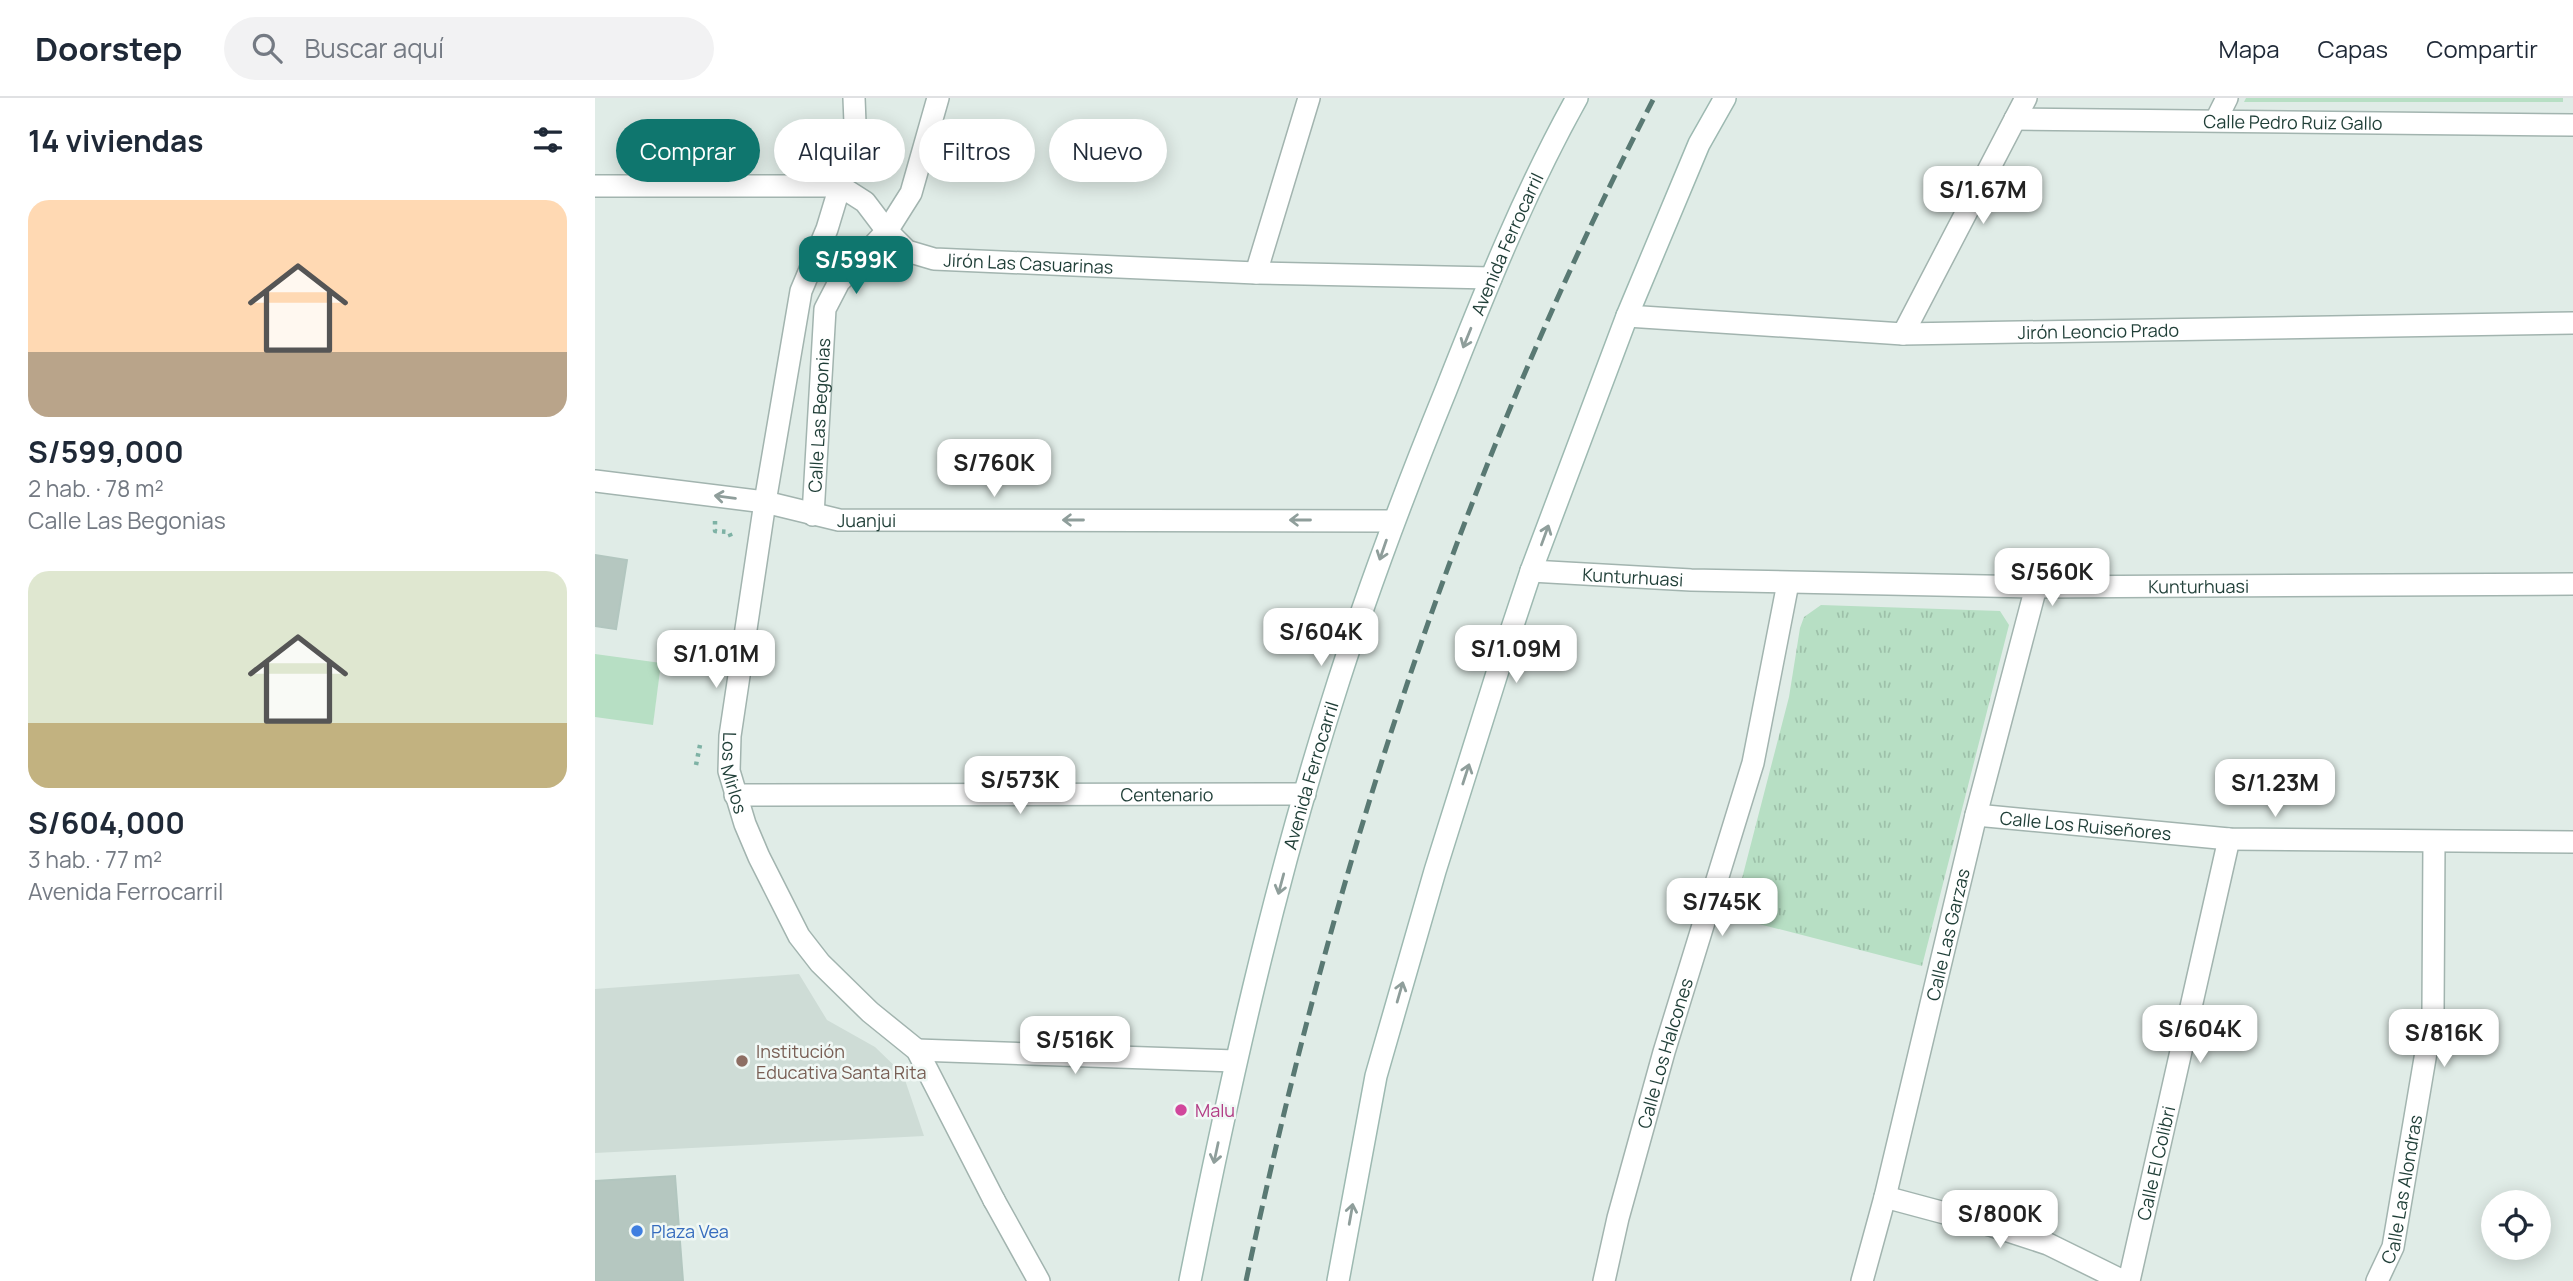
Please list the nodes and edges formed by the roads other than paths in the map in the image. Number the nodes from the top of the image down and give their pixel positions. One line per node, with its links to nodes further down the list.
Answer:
1 (854, 98): 12 (street, Los Mirlos)
2 (938, 98): 13 (street, Calle Las Begonias)
3 (1309, 98): 14 (street)
4 (1577, 98): 15 (street, Avenida Ferrocarril)
5 (1725, 98): 16 (street)
6 (2026, 98): 8 (street)
7 (2227, 98): 9 (street)
8 (2015, 118): 9 (street, Calle Pedro Ruiz Gallo); 18 (street)
9 (2215, 120): 10 (street, Calle Pedro Ruiz Gallo)
10 (2573, 125)
11 (595, 186): 12 (street)
12 (840, 186): 13 (street, Jirón Las Casuarinas); 20 (street, Los Mirlos)
13 (887, 232): 14 (street, Jirón Las Casuarinas); 21 (street, Calle Las Begonias)
14 (1256, 273): 15 (street, Jirón Las Casuarinas)
15 (1491, 278): 22 (street, Avenida Ferrocarril, one-way to 22)
16 (1626, 316): 18 (street, Jirón Leoncio Prado); 23 (street, one-way to 16)
17 (2573, 323): 18 (street, Jirón Leoncio Prado)
18 (1903, 334)
19 (595, 481): 20 (street, Juanjui, one-way to 19)
20 (765, 502): 21 (street, Juanjui); 28 (street, Los Mirlos)
21 (813, 515): 22 (street, Juanjui, one-way to 21)
22 (1393, 521): 27 (street, Avenida Ferrocarril, one-way to 27)
23 (1531, 571): 24 (street, Kunturhuasi); 38 (street, one-way to 23)
24 (1789, 583): 26 (street, Kunturhuasi); 39 (street, Calle Los Halcones)
25 (2573, 584): 26 (street, Kunturhuasi)
26 (2036, 587): 29 (street, Calle Las Garzas)
27 (1305, 794): 28 (street, Centenario); 34 (street, Avenida Ferrocarril, one-way to 34)
28 (735, 796): 33 (street, Los Mirlos)
29 (1976, 815): 30 (street, Calle Los Ruiseñores); 35 (street, Calle Las Garzas)
30 (2229, 839): 31 (street, Calle Los Ruiseñores); 42 (street, Calle El Colibri)
31 (2434, 842): 32 (street, Calle Los Ruiseñores); 43 (street, Calle Las Alondras)
32 (2573, 842)
33 (917, 1050): 34 (street); 36 (street, Los Mirlos)
34 (1235, 1061): 37 (street, Avenida Ferrocarril, one-way to 37)
35 (1885, 1198): 40 (street, Calle Las Garzas); 41 (street)
36 (1039, 1281)
37 (1190, 1281)
38 (1338, 1281)
39 (1604, 1281)
40 (1862, 1281)
41 (2123, 1281)
42 (2129, 1281)
43 (2377, 1281)

